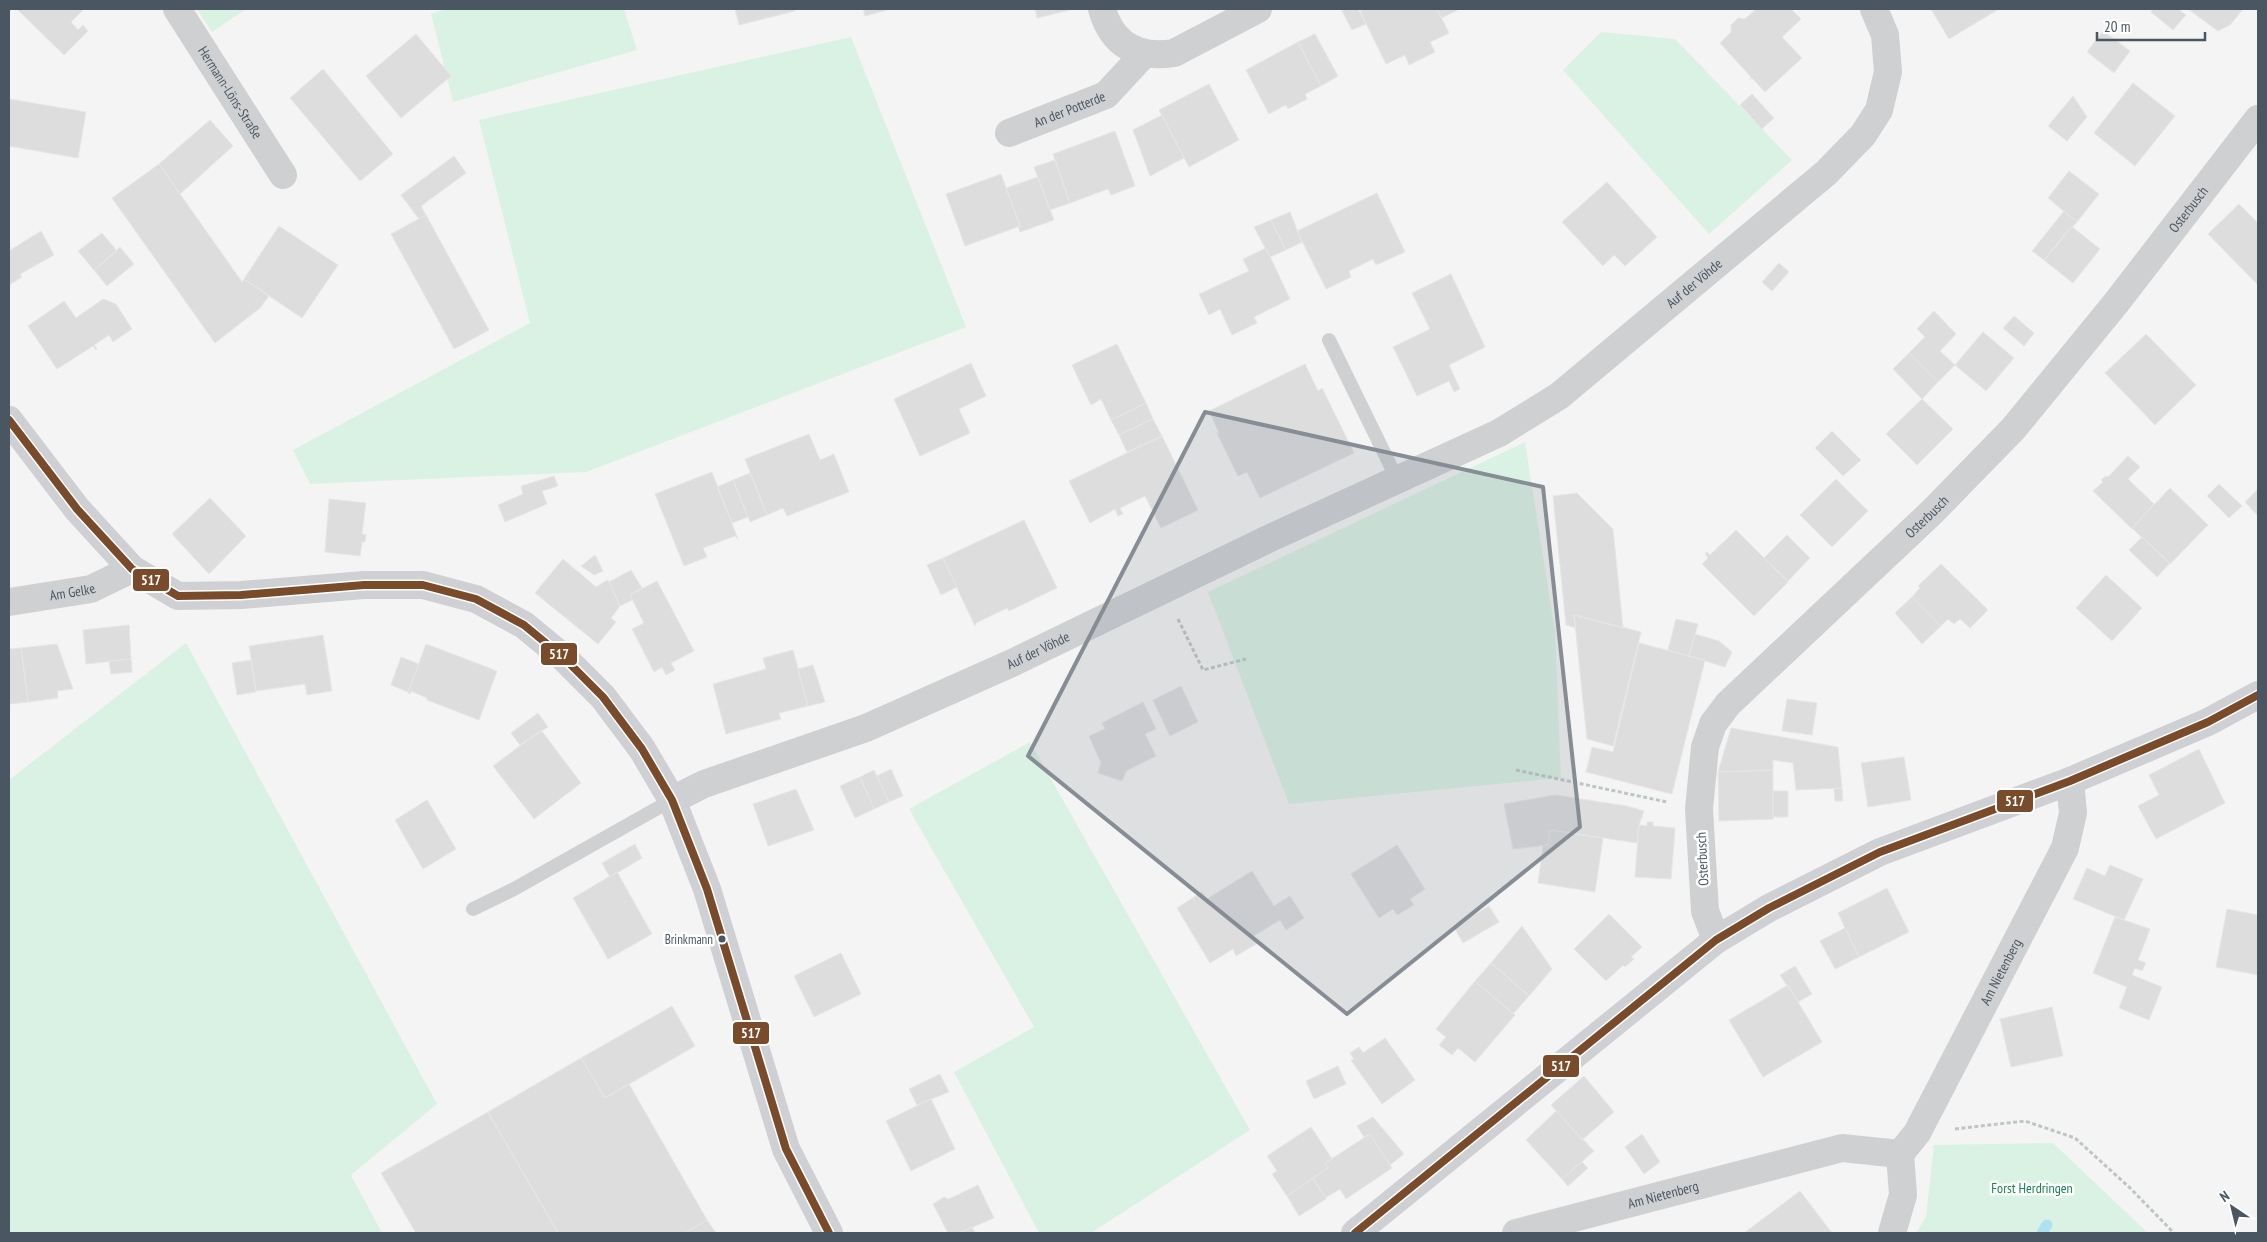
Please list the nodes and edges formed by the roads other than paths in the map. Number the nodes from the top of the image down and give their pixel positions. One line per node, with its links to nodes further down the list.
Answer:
1 (177, 9): 8 (street, Hermann-Löns-Straße)
2 (1102, 9): 5 (street)
3 (1258, 9): 5 (street)
4 (1874, 9): 11 (street, Auf der Vöhde)
5 (1144, 54): 7 (street, An der Potterde)
6 (2258, 119): 18 (street, Osterbusch)
7 (1009, 133)
8 (284, 175)
9 (1329, 340): 11 (lane)
10 (9, 420): 12 (street)
11 (1397, 479): 16 (street, Auf der Vöhde)
12 (132, 570): 13 (street, Am Gelke); 16 (street)
13 (9, 602)
14 (2258, 695): 15 (street)
15 (2070, 781): 18 (street); 19 (street, Am Nietenberg)
16 (672, 800): 17 (lane); 20 (street)
17 (473, 909)
18 (1716, 940): 21 (street)
19 (1900, 1154): 22 (street, Am Nietenberg); 23 (street)
20 (830, 1233)
21 (1355, 1233)
22 (1516, 1233)
23 (1892, 1233)

